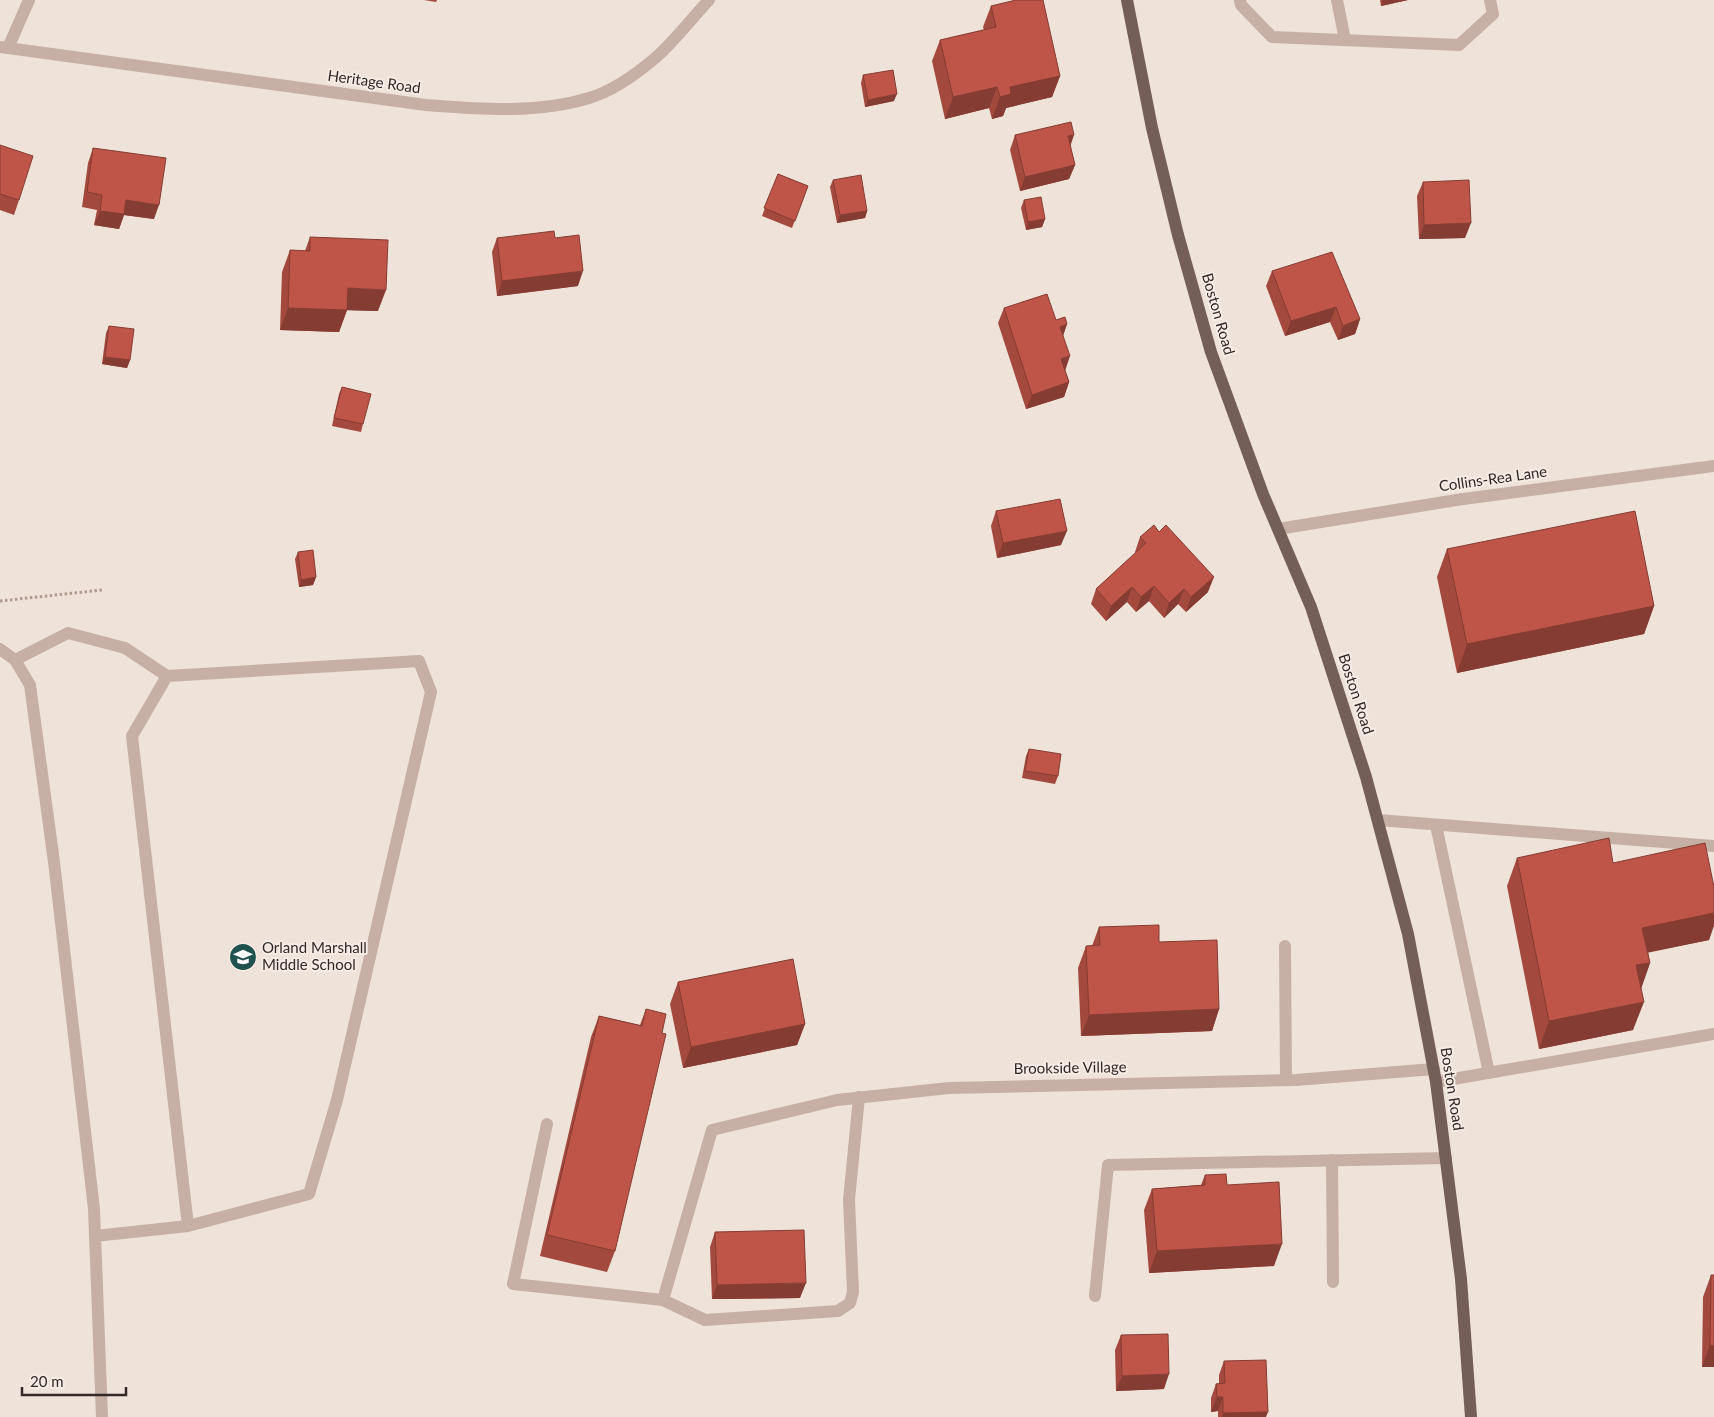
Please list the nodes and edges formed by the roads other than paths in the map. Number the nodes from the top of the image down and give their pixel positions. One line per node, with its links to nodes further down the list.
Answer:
1 (29, 0): 8 (street)
2 (709, 0): 8 (street, Heritage Road)
3 (1128, 0): 10 (main road, Boston Road)
4 (1240, 0): 7 (street)
5 (1338, 0): 7 (street)
6 (1490, 0): 7 (street)
7 (1345, 40)
8 (4, 47)
9 (1714, 466): 10 (street, Collins-Rea Lane)
10 (1278, 529): 14 (main road, Boston Road)
11 (0, 649): 12 (street)
12 (15, 660): 13 (street); 27 (street)
13 (167, 676): 26 (street); 26 (street)
14 (1378, 820): 15 (street); 20 (main road, Boston Road)
15 (1436, 825): 16 (street); 19 (street)
16 (1714, 846)
17 (1285, 946): 21 (street)
18 (1714, 1034): 19 (street, Brookside Village)
19 (1489, 1073): 20 (street, Brookside Village)
20 (1435, 1076): 21 (street, Brookside Village); 24 (main road, Boston Road)
21 (1286, 1080): 22 (street, Brookside Village)
22 (859, 1097): 30 (street, Brookside Village); 30 (street)
23 (547, 1124): 30 (street)
24 (1446, 1158): 25 (street); 32 (main road, Boston Road)
25 (1332, 1160): 28 (street); 29 (street)
26 (188, 1226): 27 (street)
27 (95, 1236): 31 (street)
28 (1333, 1282)
29 (1096, 1296)
30 (662, 1300)
31 (102, 1417)
32 (1471, 1417)

